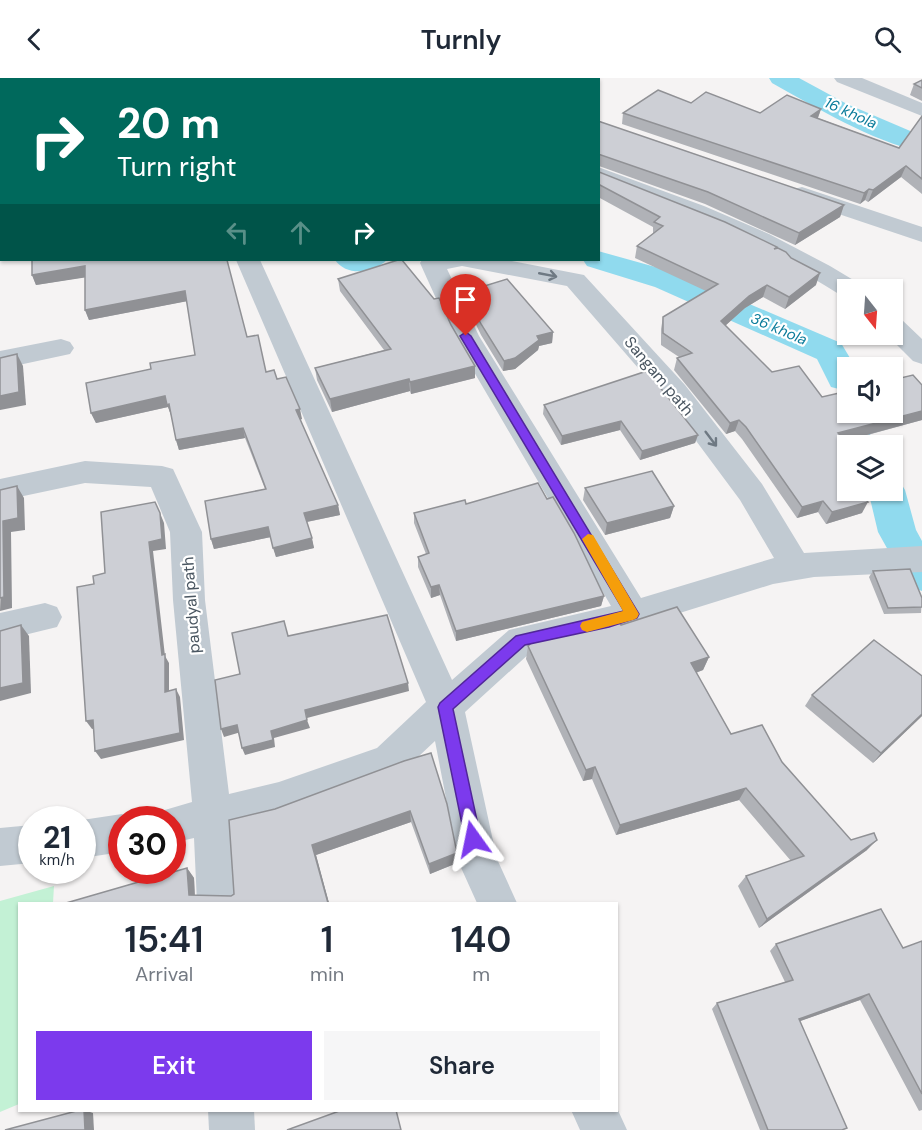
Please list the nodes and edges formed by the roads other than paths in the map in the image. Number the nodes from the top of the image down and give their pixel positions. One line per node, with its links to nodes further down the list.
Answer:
1 (844, 78): 2 (street)
2 (922, 110)
3 (600, 175): 9 (street)
4 (777, 186): 5 (street)
5 (922, 235)
6 (249, 261): 20 (street)
7 (447, 261): 17 (street)
8 (475, 261): 16 (street, Sangam path, one-way to 16)
9 (837, 281)
10 (903, 336): 12 (street)
11 (61, 348): 13 (street)
12 (922, 355)
13 (0, 360)
14 (0, 490): 21 (street, paudyal path)
15 (910, 560): 16 (street)
16 (796, 567): 17 (street)
17 (633, 614): 20 (street)
18 (45, 617): 19 (street)
19 (0, 627)
20 (446, 707): 21 (street); 26 (street)
21 (212, 815): 22 (street); 25 (street)
22 (186, 823)
23 (18, 845): 24 (street)
24 (0, 847)
25 (217, 902)
26 (497, 902)
27 (231, 1112): 29 (street)
28 (595, 1112): 30 (street)
29 (232, 1130)
30 (604, 1130)

